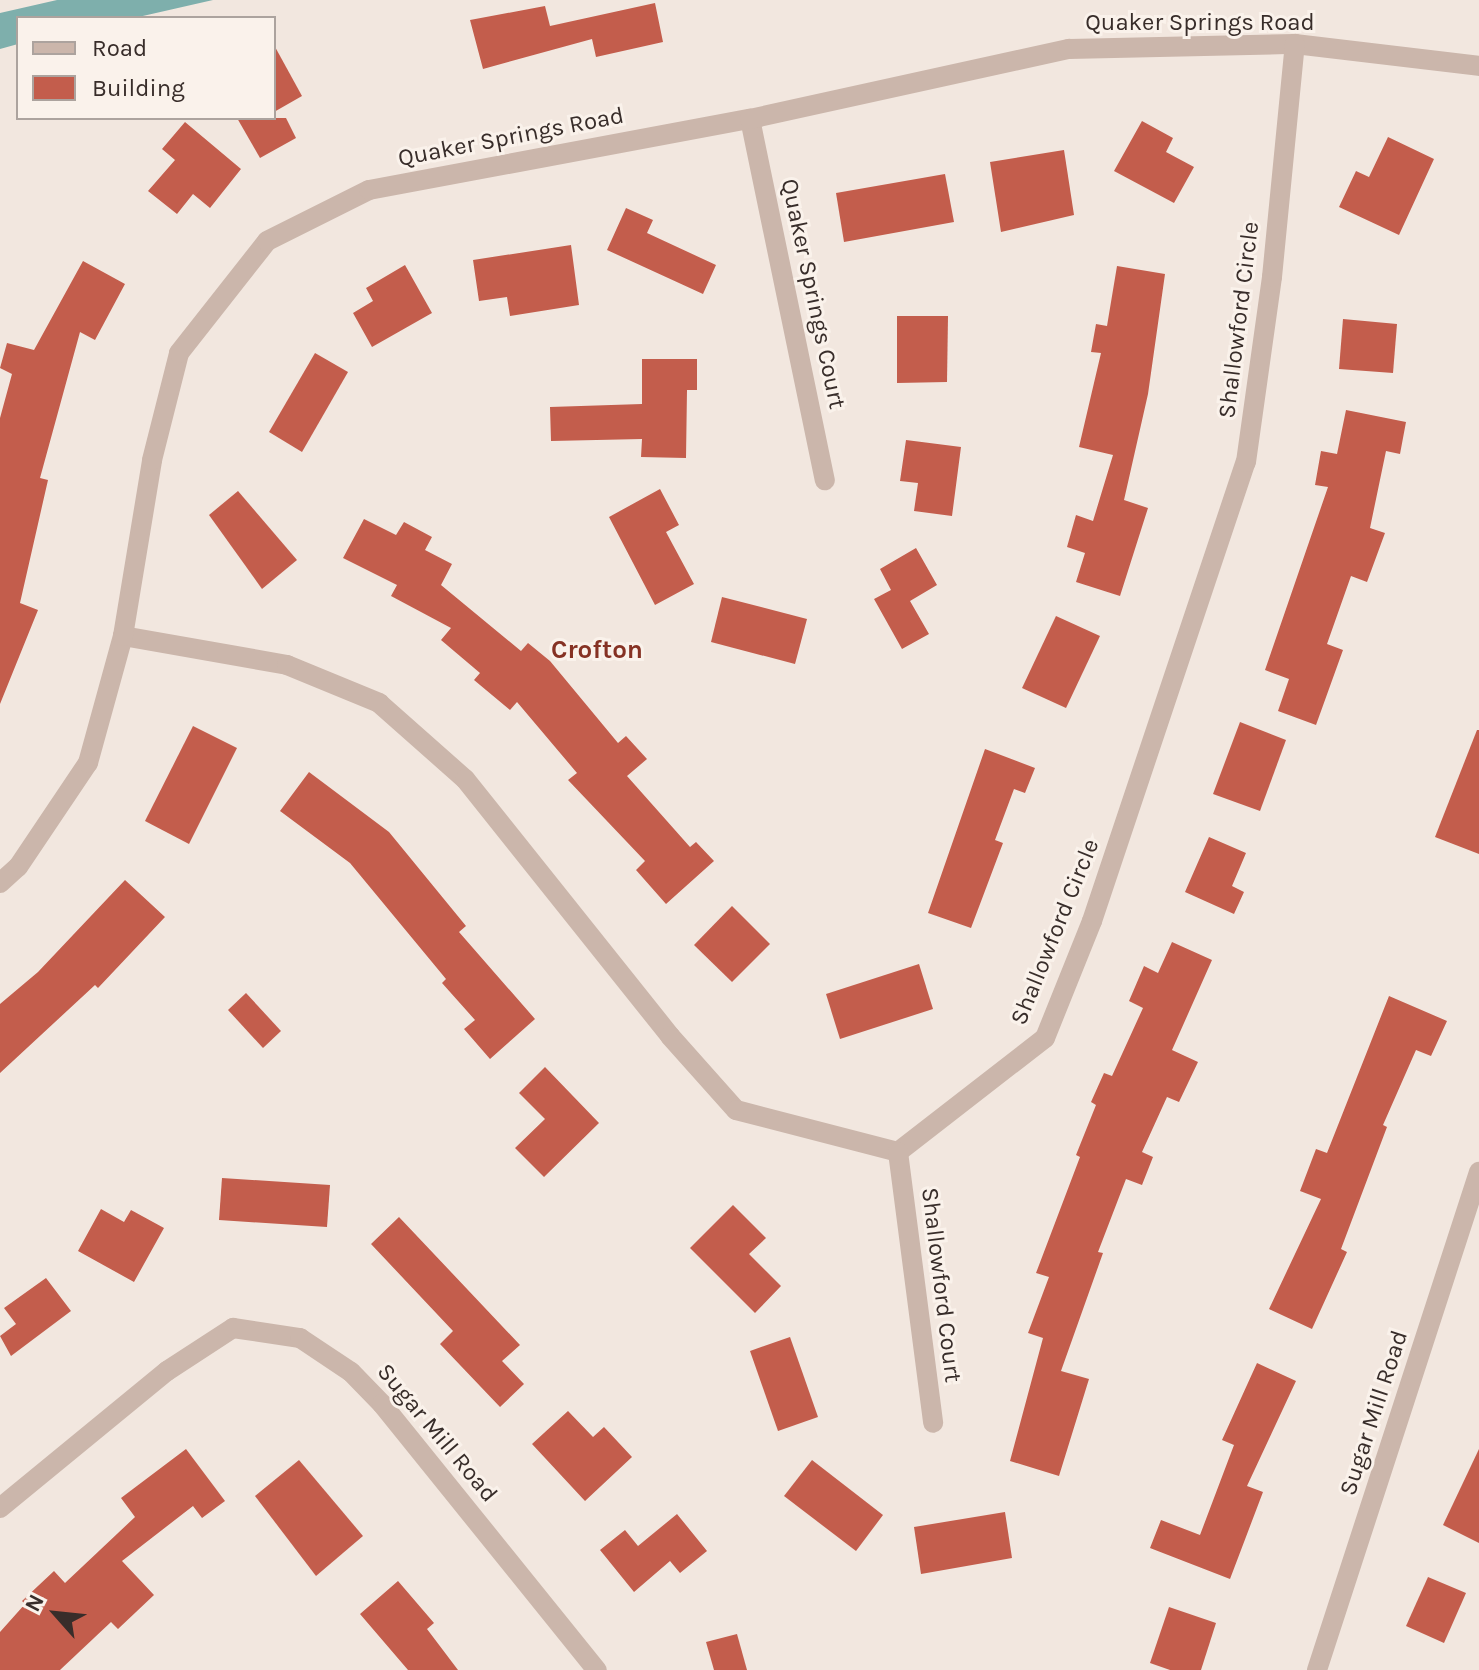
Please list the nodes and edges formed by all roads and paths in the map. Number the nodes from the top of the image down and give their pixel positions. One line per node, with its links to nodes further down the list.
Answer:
1 (1295, 44): 2 (street, Quaker Springs Road); 3 (street, Quaker Springs Road); 7 (street, Shallowford Circle)
2 (1479, 66)
3 (750, 119): 4 (street, Quaker Springs Court); 5 (street, Quaker Springs Road)
4 (825, 480)
5 (123, 636): 6 (street, Quaker Springs Road); 7 (street)
6 (0, 883)
7 (898, 1152): 9 (street, Shallowford Court)
8 (1479, 1172): 12 (street, Sugar Mill Road)
9 (933, 1423)
10 (0, 1508): 11 (street, Sugar Mill Road)
11 (597, 1670)
12 (1317, 1670)

